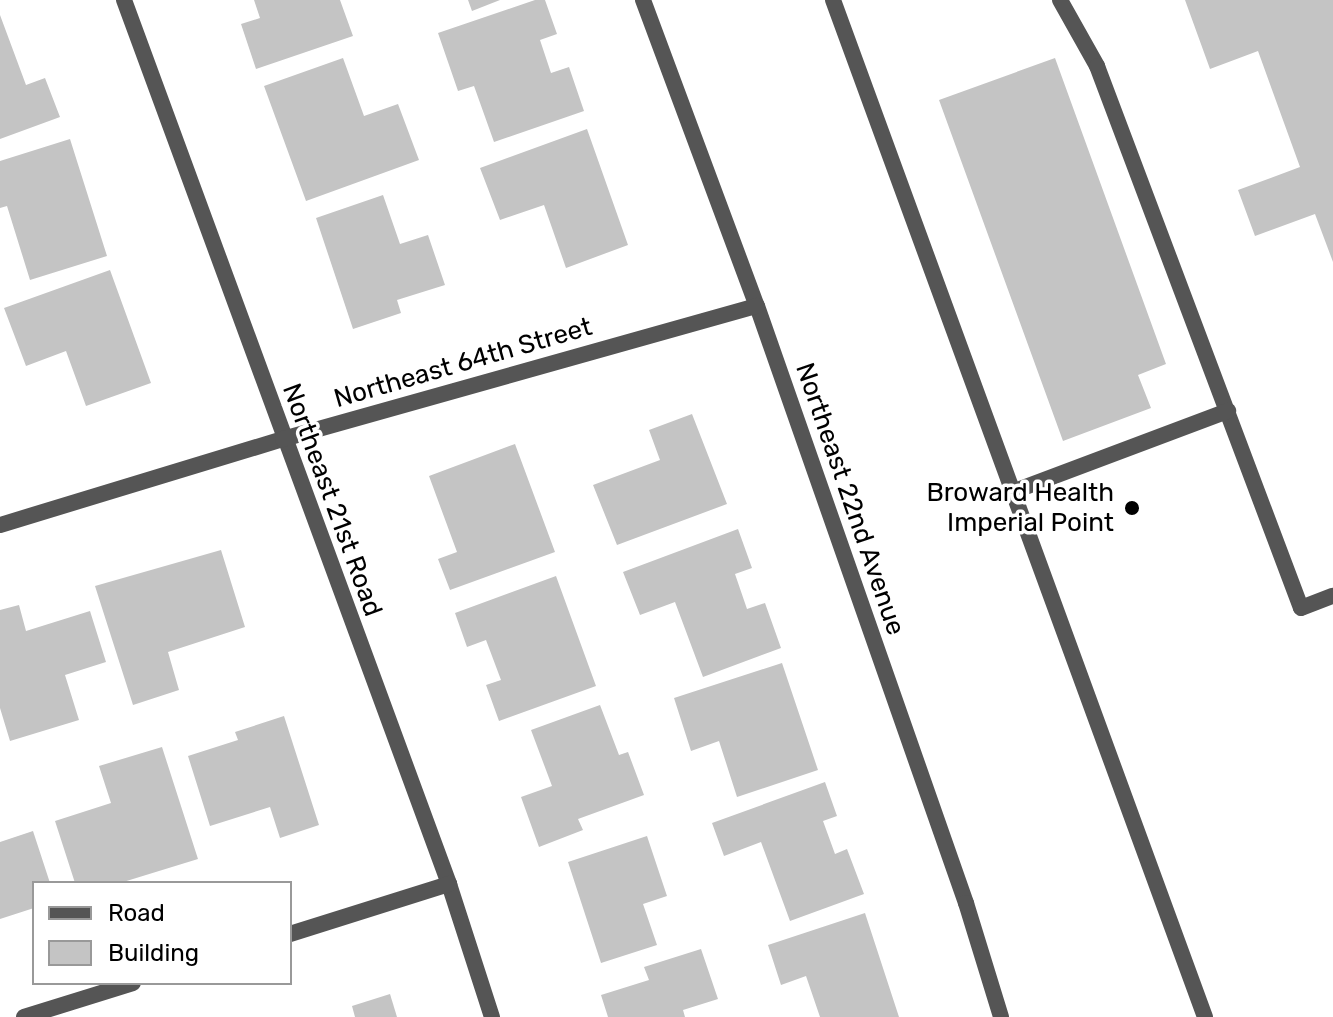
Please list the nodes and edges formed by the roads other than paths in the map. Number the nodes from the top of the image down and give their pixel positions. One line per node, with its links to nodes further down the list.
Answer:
1 (124, 0): 7 (street, Northeast 21st Road)
2 (643, 0): 5 (street, Northeast 22nd Avenue)
3 (833, 0): 8 (street)
4 (1060, 0): 6 (street)
5 (757, 306): 7 (street, Northeast 64th Street); 16 (street, Northeast 22nd Avenue)
6 (1228, 411): 8 (street); 10 (street)
7 (283, 439): 9 (street, Northeast 64th Street); 11 (street, Northeast 21st Road)
8 (1012, 492): 17 (street)
9 (0, 525)
10 (1333, 596)
11 (449, 884): 12 (street); 15 (street, Northeast 21st Road)
12 (292, 933)
13 (127, 985): 14 (street)
14 (24, 1017)
15 (492, 1017)
16 (1001, 1017)
17 (1205, 1017)

